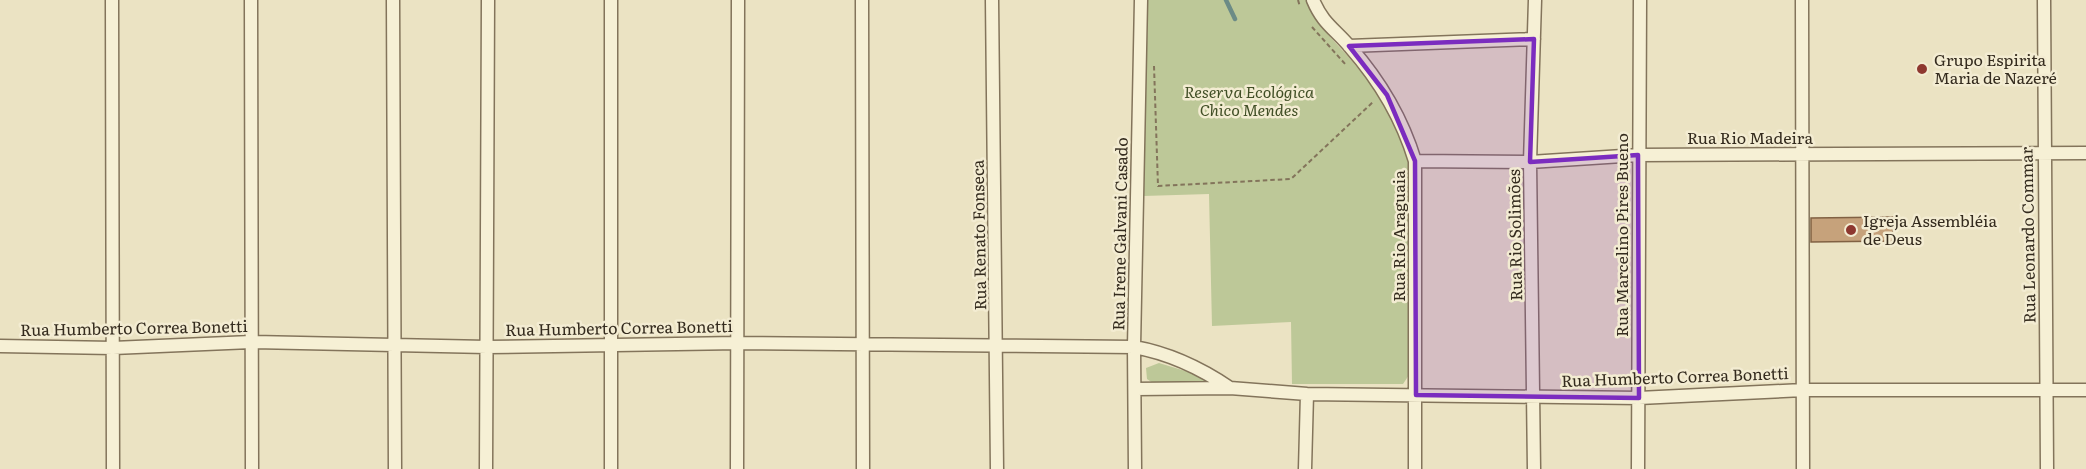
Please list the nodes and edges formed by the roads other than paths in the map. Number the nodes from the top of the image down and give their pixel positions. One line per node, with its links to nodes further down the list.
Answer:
1 (112, 0): 32 (street)
2 (251, 0): 23 (street)
3 (393, 0): 25 (street)
4 (488, 0): 29 (street)
5 (610, 0): 26 (street)
6 (738, 0): 24 (street)
7 (862, 0): 27 (street)
8 (992, 0): 30 (street, Rua Renato Fonseca)
9 (1141, 0): 31 (street, Rua Irene Galvani Casado)
10 (1313, 0): 16 (street, Rua Rio Araguaia)
11 (1536, 0): 15 (street, Rua Rio Solimões)
12 (1640, 0): 20 (street, Rua Marcelino Pires Bueno)
13 (1802, 0): 19 (street)
14 (2043, 0): 17 (street, Rua Leonardo Commar)
15 (1534, 39): 16 (street); 22 (street, Rua Rio Solimões)
16 (1349, 46): 21 (street, Rua Rio Araguaia)
17 (2043, 152): 18 (street, Rua Rio Madeira); 19 (street, Rua Rio Madeira); 36 (street, Rua Leonardo Commar)
18 (2086, 153)
19 (1804, 154): 20 (street, Rua Rio Madeira); 35 (street)
20 (1638, 155): 22 (street, Rua Rio Madeira); 41 (street, Rua Marcelino Pires Bueno)
21 (1415, 161): 22 (street, Rua Rio Madeira); 39 (street, Rua Rio Araguaia)
22 (1530, 162): 40 (street, Rua Rio Solimões)
23 (251, 342): 25 (street, Rua Humberto Correa Bonetti); 32 (street, Rua Humberto Correa Bonetti); 43 (street)
24 (738, 343): 26 (street, Rua Humberto Correa Bonetti); 27 (street, Rua Humberto Correa Bonetti); 47 (street)
25 (394, 344): 29 (street, Rua Humberto Correa Bonetti); 44 (street)
26 (611, 345): 29 (street, Rua Humberto Correa Bonetti); 46 (street)
27 (863, 345): 30 (street, Rua Humberto Correa Bonetti); 48 (street)
28 (0, 346): 32 (street, Rua Humberto Correa Bonetti)
29 (487, 347): 45 (street)
30 (997, 347): 31 (street, Rua Humberto Correa Bonetti); 49 (street, Rua Renato Fonseca)
31 (1134, 347): 33 (street, Rua Humberto Correa Bonetti); 34 (street, Rua Irene Galvani Casado)
32 (113, 348): 42 (street)
33 (1230, 388): 34 (street, Rua Humberto Correa Bonetti); 38 (street, Rua Humberto Correa Bonetti)
34 (1136, 389): 50 (street, Rua Irene Galvani Casado)
35 (1803, 390): 36 (street, Rua Humberto Correa Bonetti); 41 (street, Rua Humberto Correa Bonetti); 55 (street)
36 (2048, 390): 37 (street, Rua Humberto Correa Bonetti); 56 (street, Rua Leonardo Commar)
37 (2086, 390)
38 (1307, 394): 39 (street, Rua Humberto Correa Bonetti); 51 (street)
39 (1416, 395): 40 (street, Rua Humberto Correa Bonetti); 52 (street, Rua Rio Araguaia)
40 (1534, 396): 41 (street, Rua Humberto Correa Bonetti); 53 (street, Rua Rio Solimões)
41 (1639, 398): 54 (street, Rua Marcelino Pires Bueno)
42 (113, 469)
43 (252, 469)
44 (395, 469)
45 (486, 469)
46 (611, 469)
47 (737, 469)
48 (863, 469)
49 (997, 469)
50 (1135, 469)
51 (1305, 469)
52 (1415, 469)
53 (1534, 469)
54 (1638, 469)
55 (1803, 469)
56 (2047, 469)

